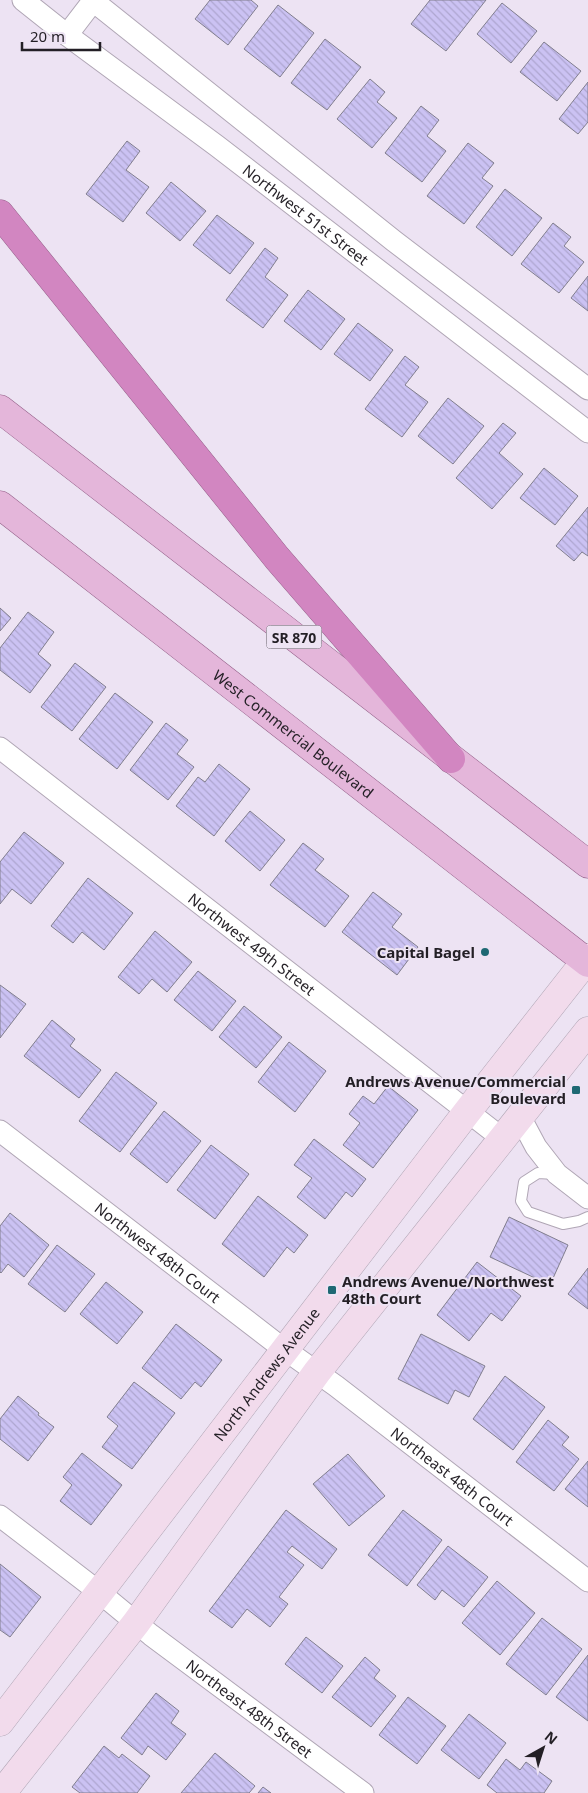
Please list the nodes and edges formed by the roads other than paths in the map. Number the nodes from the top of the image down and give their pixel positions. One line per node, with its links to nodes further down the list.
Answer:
1 (23, 0): 3 (street, Northwest 51st Street)
2 (92, 1): 3 (street); 5 (street)
3 (67, 35): 7 (street, Northwest 51st Street)
4 (0, 214): 10 (highway)
5 (588, 389)
6 (0, 409): 10 (main road, SR 870)
7 (588, 432)
8 (0, 505): 12 (main road, West Commercial Boulevard)
9 (0, 748): 14 (street, Northwest 49th Street)
10 (452, 759): 11 (main road, SR 870)
11 (588, 864)
12 (587, 961): 14 (main road, North Andrews Avenue)
13 (588, 1031): 15 (main road)
14 (467, 1112): 17 (street, Northwest 49th Street); 21 (main road, North Andrews Avenue)
15 (520, 1117): 17 (main road); 18 (street)
16 (0, 1131): 21 (street, Northwest 48th Court)
17 (503, 1139): 22 (main road)
18 (557, 1174): 19 (street); 20 (lane)
19 (588, 1198)
20 (588, 1217)
21 (286, 1350): 22 (street, Northwest 48th Court); 25 (main road, North Andrews Avenue)
22 (317, 1372): 24 (street, Northeast 48th Court); 26 (main road)
23 (0, 1516): 25 (street, Northeast 48th Street)
24 (588, 1581)
25 (99, 1592): 26 (street, Northeast 48th Street); 27 (main road, North Andrews Avenue)
26 (136, 1623): 28 (main road); 29 (street, Northeast 48th Street)
27 (0, 1722)
28 (2, 1793)
29 (363, 1793)

